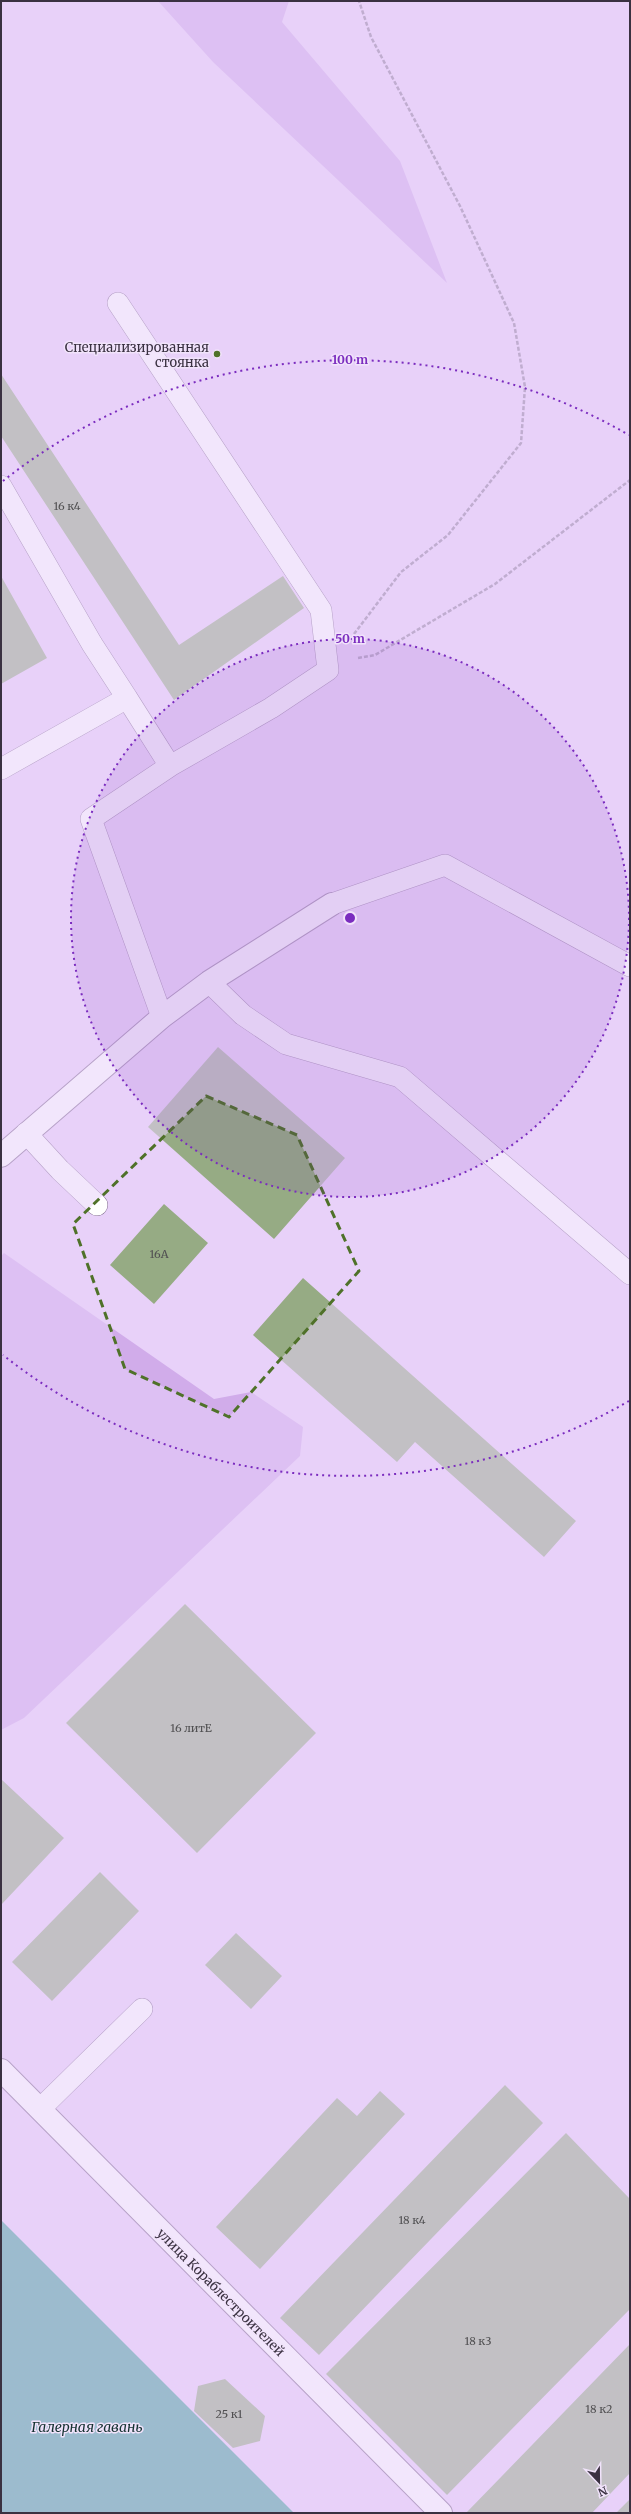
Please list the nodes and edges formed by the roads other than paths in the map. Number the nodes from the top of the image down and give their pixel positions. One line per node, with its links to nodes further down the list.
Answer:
1 (118, 303): 4 (lane)
2 (1, 486): 3 (lane)
3 (127, 698): 4 (lane); 5 (lane)
4 (170, 766): 9 (lane)
5 (1, 769)
6 (332, 904): 7 (lane); 8 (street)
7 (630, 966)
8 (209, 982): 9 (street); 13 (lane)
9 (162, 1017): 10 (street)
10 (26, 1132): 11 (street); 12 (lane)
11 (1, 1156)
12 (97, 1204)
13 (630, 1274)
14 (142, 2009): 16 (lane)
15 (1, 2070): 16 (street, улица Кораблестроителей)
16 (40, 2109): 17 (street, улица Кораблестроителей)
17 (441, 2513)

